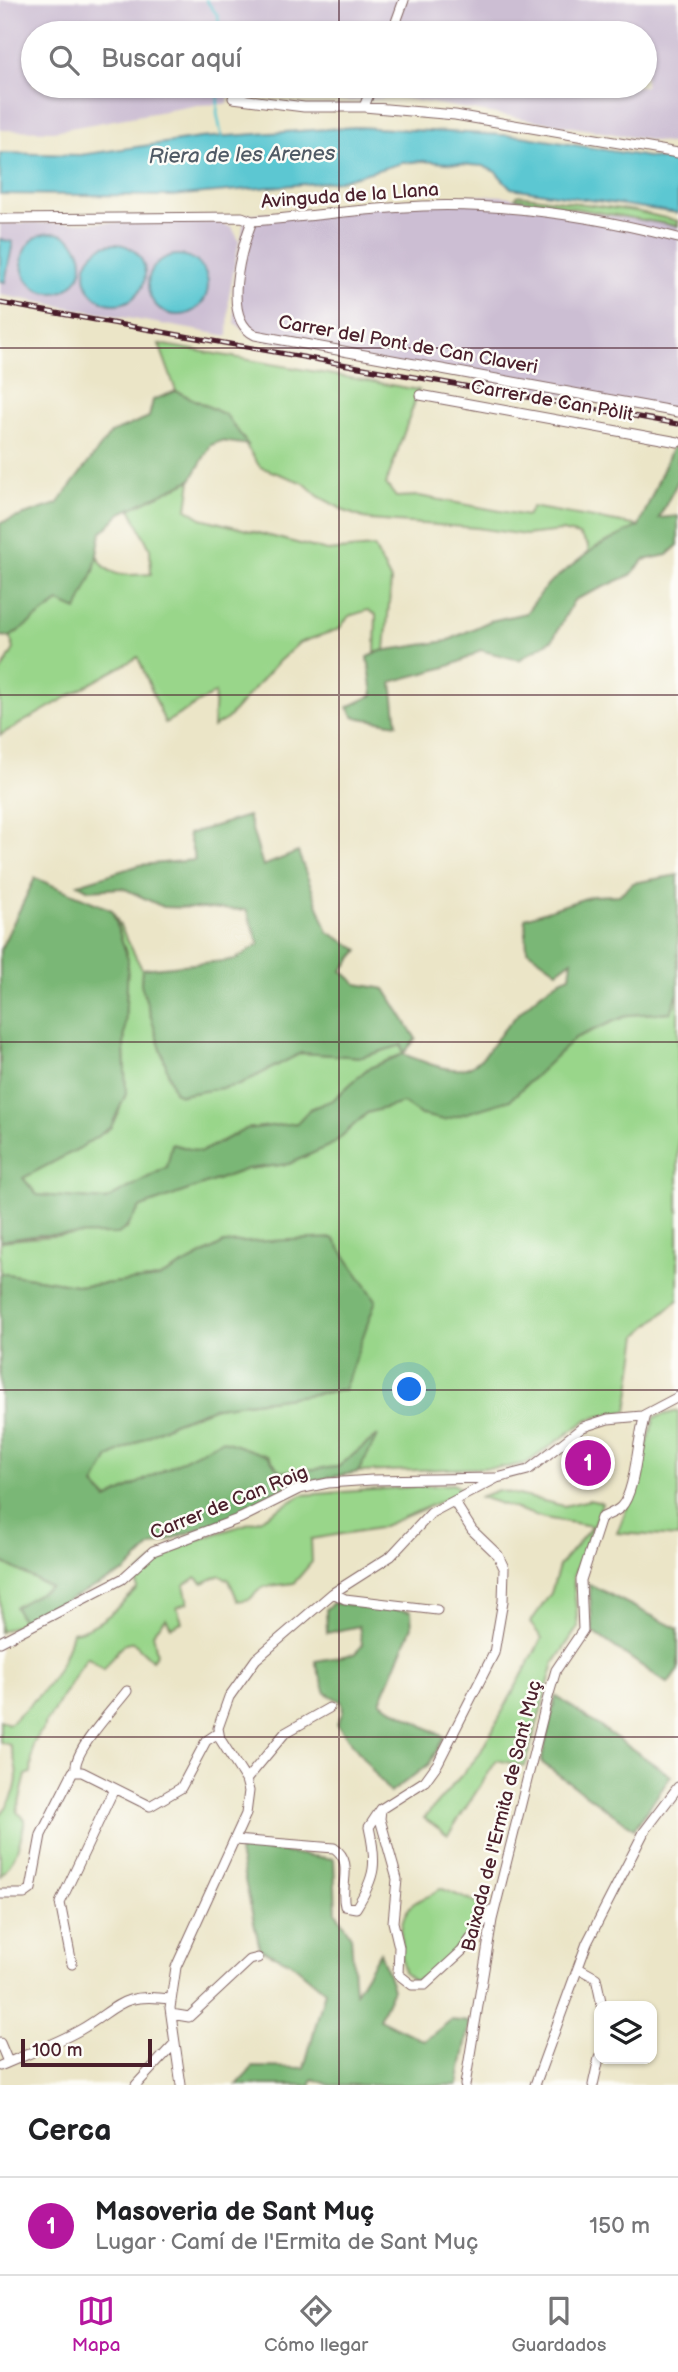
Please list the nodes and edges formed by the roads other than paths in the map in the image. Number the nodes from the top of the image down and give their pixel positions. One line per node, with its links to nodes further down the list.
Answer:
1 (404, 0): 2 (street)
2 (396, 21)
3 (233, 98): 5 (street)
4 (367, 98): 5 (street)
5 (364, 107): 6 (street)
6 (678, 153)
7 (232, 218): 8 (street, Avinguda de la Llana); 9 (street, Avinguda de la Llana); 10 (street, Avinguda de la Llana)
8 (0, 219)
9 (252, 221): 10 (street, Carrer del Pont de Can Claveri); 11 (street, Avinguda de la Llana)
10 (248, 232): 13 (street, Carrer del Pont de Can Claveri)
11 (678, 238)
12 (421, 395): 14 (street, Carrer de Can Pòlit)
13 (678, 412)
14 (678, 442)
15 (678, 1397): 16 (street)
16 (645, 1415): 17 (street); 32 (street, Baixada de l'Ermita de Sant Muç)
17 (501, 1477): 18 (street); 21 (street, Carrer de Can Roig)
18 (455, 1503): 19 (street); 29 (street)
19 (332, 1593): 20 (street); 24 (street)
20 (437, 1610)
21 (0, 1643)
22 (127, 1691): 25 (street)
23 (329, 1708): 26 (street)
24 (218, 1732): 26 (street); 28 (street)
25 (76, 1770): 28 (street); 31 (street)
26 (246, 1780): 30 (street)
27 (678, 1787): 35 (street)
28 (114, 1789): 34 (street)
29 (381, 1809): 30 (street); 32 (street)
30 (235, 1840): 36 (street)
31 (0, 1894)
32 (495, 1904): 45 (street, Baixada de l'Ermita de Sant Muç)
33 (258, 1958): 38 (street)
34 (72, 1964)
35 (578, 1968): 37 (street); 46 (street)
36 (170, 1999): 38 (street); 41 (street)
37 (601, 2001)
38 (171, 2014): 40 (street)
39 (0, 2043): 41 (street)
40 (175, 2043): 43 (street); 44 (street)
41 (4, 2064)
42 (598, 2064): 47 (street)
43 (136, 2085)
44 (181, 2085)
45 (465, 2085)
46 (535, 2085)
47 (593, 2085)

